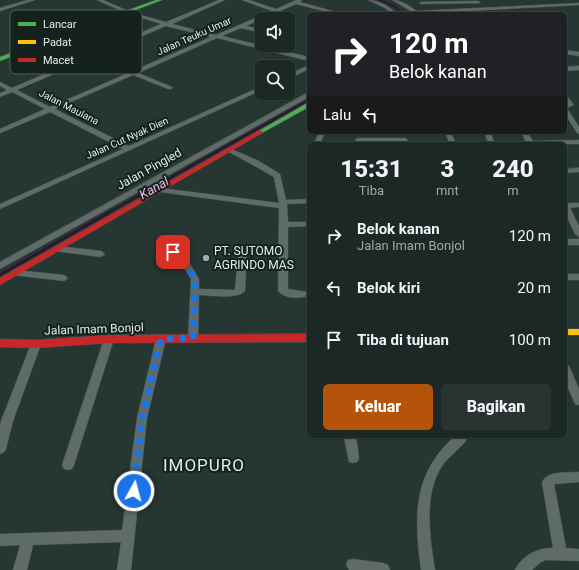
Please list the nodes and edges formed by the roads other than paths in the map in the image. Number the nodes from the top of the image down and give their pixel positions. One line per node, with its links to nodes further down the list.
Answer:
1 (32, 0): 14 (street)
2 (99, 0): 15 (street)
3 (152, 0): 16 (main road)
4 (160, 0): 17 (main road)
5 (223, 0): 25 (street)
6 (244, 0): 18 (street)
7 (370, 0): 20 (street)
8 (394, 0): 21 (street)
9 (298, 1): 18 (street, Jalan Teuku Umar); 19 (street)
10 (477, 1): 11 (street); 13 (street)
11 (421, 3)
12 (579, 4): 13 (street)
13 (486, 9): 22 (street); 23 (street)
14 (0, 10)
15 (124, 10)
16 (128, 10)
17 (129, 10)
18 (275, 10): 26 (street, Jalan Teuku Umar)
19 (334, 12)
20 (394, 12)
21 (409, 12)
22 (428, 12)
23 (488, 12)
24 (142, 16): 25 (street)
25 (167, 24): 28 (street); 29 (street)
26 (241, 26): 27 (street); 29 (street, Jalan Teuku Umar)
27 (255, 29)
28 (142, 35)
29 (218, 36): 35 (street); 38 (street, Jalan Teuku Umar)
30 (10, 52): 33 (main road)
31 (567, 52): 32 (street)
32 (579, 54)
33 (0, 55)
34 (10, 55): 36 (main road)
35 (307, 58)
36 (0, 59)
37 (307, 68): 44 (street)
38 (142, 69)
39 (567, 69): 40 (street)
40 (578, 69)
41 (50, 74): 47 (street)
42 (129, 74): 54 (street, Jalan Teuku Umar)
43 (138, 74): 46 (street)
44 (295, 74)
45 (0, 84): 47 (street, Jalan Maulana)
46 (170, 88)
47 (12, 90): 49 (street); 54 (street, Jalan Maulana)
48 (255, 91): 64 (street, Jalan Cut Nyak Dien)
49 (0, 95)
50 (307, 95): 84 (street, Jalan Pingled)
51 (567, 100): 53 (street)
52 (307, 105): 65 (main road)
53 (567, 106)
54 (51, 108): 58 (street, Jalan Teuku Umar); 64 (street, Jalan Maulana)
55 (567, 113): 57 (street)
56 (567, 124): 57 (street)
57 (574, 124): 59 (street)
58 (0, 131)
59 (579, 132)
60 (359, 142): 61 (street)
61 (405, 142)
62 (567, 142): 63 (street)
63 (579, 142)
64 (129, 148): 73 (street, Jalan Cut Nyak Dien)
65 (229, 150): 68 (main road); 70 (street)
66 (567, 170): 67 (street)
67 (579, 170)
68 (160, 190): 70 (street); 81 (main road)
69 (307, 201): 70 (street)
70 (283, 204): 76 (street)
71 (567, 205): 72 (street)
72 (579, 205)
73 (0, 207)
74 (567, 209): 77 (street)
75 (307, 224): 76 (street)
76 (284, 225): 91 (street)
77 (579, 234)
78 (567, 242): 79 (street)
79 (579, 242)
80 (243, 247): 90 (street)
81 (57, 249): 83 (street); 85 (main road)
82 (173, 252): 90 (street)
83 (102, 254)
84 (0, 266)
85 (15, 273): 88 (street); 89 (main road)
86 (567, 277): 87 (street)
87 (579, 277)
88 (64, 278)
89 (0, 282)
90 (195, 292): 94 (street)
91 (305, 294)
92 (567, 332): 93 (main road)
93 (579, 332)
94 (193, 338): 95 (main road, Jalan Imam Bonjol); 97 (main road, Jalan Imam Bonjol)
95 (307, 338)
96 (108, 339): 97 (main road, Jalan Imam Bonjol); 99 (main road, Jalan Imam Bonjol); 106 (street)
97 (161, 339): 108 (street)
98 (0, 343): 99 (main road, Jalan Imam Bonjol)
99 (36, 344): 104 (street)
100 (567, 374): 101 (street)
101 (579, 401)
102 (350, 438): 105 (street)
103 (461, 438): 117 (street)
104 (0, 449)
105 (353, 458)
106 (68, 464)
107 (579, 477): 111 (street)
108 (128, 536): 109 (street); 115 (street)
109 (28, 539): 110 (street); 114 (street)
110 (0, 540)
111 (561, 554): 112 (street); 118 (street)
112 (579, 555)
113 (353, 565): 116 (street)
114 (20, 570)
115 (124, 570)
116 (383, 570)
117 (428, 570)
118 (522, 570)

